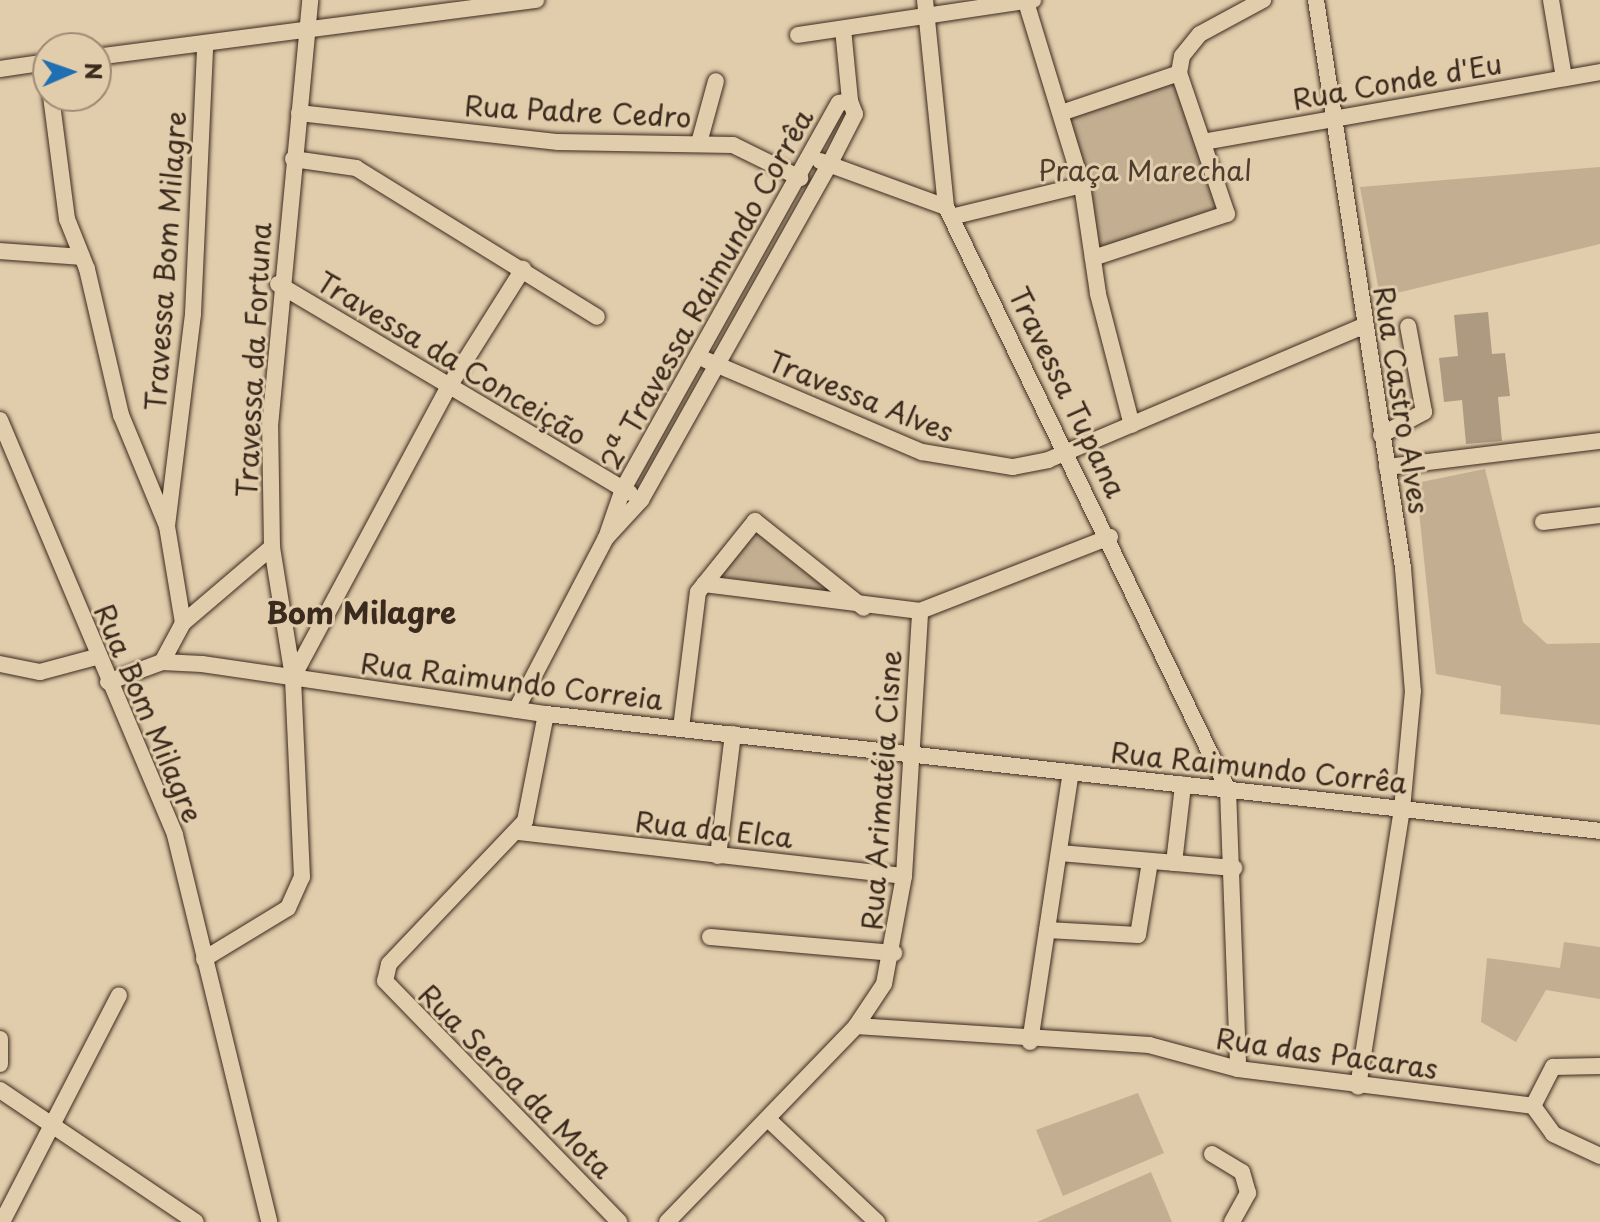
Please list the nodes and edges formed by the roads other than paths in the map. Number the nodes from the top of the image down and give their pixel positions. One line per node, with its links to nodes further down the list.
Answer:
1 (310, 0): 10 (street, Travessa da Fortuna)
2 (536, 0): 10 (street)
3 (925, 0): 8 (street, Travessa Tupana)
4 (1263, 0): 17 (street)
5 (1316, 0): 24 (street, Rua Castro Alves)
6 (1551, 0): 18 (street)
7 (1030, 1): 8 (street); 22 (street)
8 (928, 18): 9 (street); 32 (street, Travessa Tupana)
9 (843, 29): 11 (street); 20 (street)
10 (308, 35): 12 (street); 23 (street, Travessa da Fortuna)
11 (798, 35)
12 (205, 46): 13 (street); 54 (street, Travessa Bom Milagre)
13 (112, 55)
14 (32, 67): 15 (street)
15 (0, 69)
16 (1600, 72): 18 (street, Rua Conde d'Eu)
17 (1179, 73): 22 (street); 25 (street)
18 (1564, 78): 24 (street, Rua Conde d'Eu)
19 (716, 81): 26 (street)
20 (850, 101): 27 (street, 2ª Travessa Raimundo Corrêa); 29 (street, 2ª Travessa Raimundo Corrêa)
21 (53, 112): 34 (street, Travessa Bom Milagre)
22 (1064, 112): 31 (street)
23 (299, 113): 26 (street, Rua Padre Cedro); 28 (street, Travessa da Fortuna)
24 (1334, 117): 25 (street, Rua Conde d'Eu); 39 (street, Rua Castro Alves)
25 (1203, 142): 35 (street)
26 (699, 143): 30 (street, Rua Padre Cedro)
27 (812, 158): 29 (street); 30 (street, 2ª Travessa Raimundo Corrêa)
28 (293, 159): 36 (street); 37 (street, Travessa da Fortuna)
29 (829, 165): 32 (street); 42 (street, 2ª Travessa Raimundo Corrêa)
30 (800, 178): 41 (street, 2ª Travessa Raimundo Corrêa)
31 (1082, 185): 32 (street); 35 (street)
32 (949, 212): 48 (street, Travessa Tupana)
33 (0, 251): 34 (street)
34 (82, 257): 54 (street, Travessa Bom Milagre)
35 (1093, 258): 45 (street)
36 (523, 269): 38 (street); 43 (street)
37 (278, 284): 43 (street, Travessa da Conceição); 57 (street, Travessa da Fortuna)
38 (597, 317)
39 (1364, 326): 45 (street, Travessa Alves); 46 (street, Rua Castro Alves)
40 (1408, 326): 46 (street)
41 (699, 356): 42 (street, Travessa Alves); 50 (street, 2ª Travessa Raimundo Corrêa)
42 (716, 365): 48 (street, Travessa Alves); 51 (street, 2ª Travessa Raimundo Corrêa)
43 (448, 388): 50 (street, Travessa da Conceição); 65 (street)
44 (0, 420): 62 (street, Rua Bom Milagre)
45 (1132, 425): 48 (street, Travessa Alves)
46 (1381, 435): 49 (street, Rua Castro Alves)
47 (1600, 441): 49 (street)
48 (1069, 451): 55 (street, Travessa Tupana)
49 (1387, 467): 75 (street, Rua Castro Alves)
50 (623, 489): 51 (street, Travessa da Conceição); 56 (street, 2ª Travessa Raimundo Corrêa)
51 (641, 500): 56 (street, 2ª Travessa Raimundo Corrêa)
52 (1600, 515): 53 (street)
53 (1543, 522)
54 (167, 526): 61 (street, Travessa Bom Milagre)
55 (1110, 537): 60 (street); 74 (street, Travessa Tupana)
56 (606, 538): 67 (street)
57 (272, 547): 61 (street); 65 (street, Travessa da Fortuna)
58 (704, 584): 59 (street); 59 (street); 69 (street)
59 (864, 608): 60 (street)
60 (920, 611): 71 (street, Rua Arimatéia Cisne)
61 (183, 623): 63 (street)
62 (96, 657): 64 (street); 66 (street, Rua Bom Milagre)
63 (162, 662): 65 (street, Rua Raimundo Correia); 66 (street, Rua Raimundo Correia)
64 (0, 664)
65 (293, 677): 67 (street, Rua Raimundo Correia); 87 (street, Travessa da Fortuna)
66 (108, 682): 87 (street, Rua Bom Milagre)
67 (516, 710): 68 (street, Rua Raimundo Correia)
68 (546, 714): 69 (street, Rua Raimundo Correia); 77 (street)
69 (681, 728): 70 (street, Rua Raimundo Correia)
70 (733, 734): 71 (street, Rua Raimundo Correia); 79 (street)
71 (913, 755): 72 (street, Rua Raimundo Corrêa); 83 (street, Rua Arimatéia Cisne)
72 (1071, 772): 73 (street, Rua Raimundo Corrêa); 78 (street)
73 (1183, 785): 74 (street, Rua Raimundo Corrêa); 81 (street)
74 (1228, 790): 75 (street, Rua Raimundo Corrêa); 82 (street)
75 (1402, 809): 76 (street, Rua Raimundo Corrêa); 95 (street, Rua Castro Alves)
76 (1600, 831)
77 (518, 832): 79 (street, Rua da Elca); 105 (street, Rua Seroa da Mota)
78 (1059, 853): 80 (street); 84 (street)
79 (718, 856): 83 (street, Rua da Elca)
80 (1150, 862): 81 (street); 84 (street)
81 (1174, 863): 82 (street)
82 (1234, 868): 94 (street)
83 (904, 876): 86 (street, Rua Arimatéia Cisne)
84 (1047, 930): 91 (street)
85 (710, 937): 86 (street)
86 (886, 952): 89 (street, Rua Arimatéia Cisne)
87 (204, 959): 104 (street, Rua Bom Milagre)
88 (119, 995): 99 (street)
89 (856, 1026): 91 (street, Rua das Pacaras); 98 (street, Rua Arimatéia Cisne)
90 (0, 1039): 92 (street)
91 (1030, 1042): 94 (street, Rua das Pacaras)
92 (0, 1064)
93 (1600, 1066): 97 (street)
94 (1238, 1069): 95 (street, Rua das Pacaras)
95 (1358, 1087): 97 (street, Rua das Pacaras)
96 (0, 1090): 99 (street)
97 (1533, 1106): 101 (street)
98 (769, 1120): 106 (street, Rua Arimatéia Cisne); 107 (street)
99 (54, 1125): 102 (street); 103 (street)
100 (1212, 1154): 108 (street)
101 (1600, 1156)
102 (2, 1222)
103 (196, 1222)
104 (269, 1222)
105 (619, 1222)
106 (667, 1222)
107 (877, 1222)
108 (1232, 1222)

